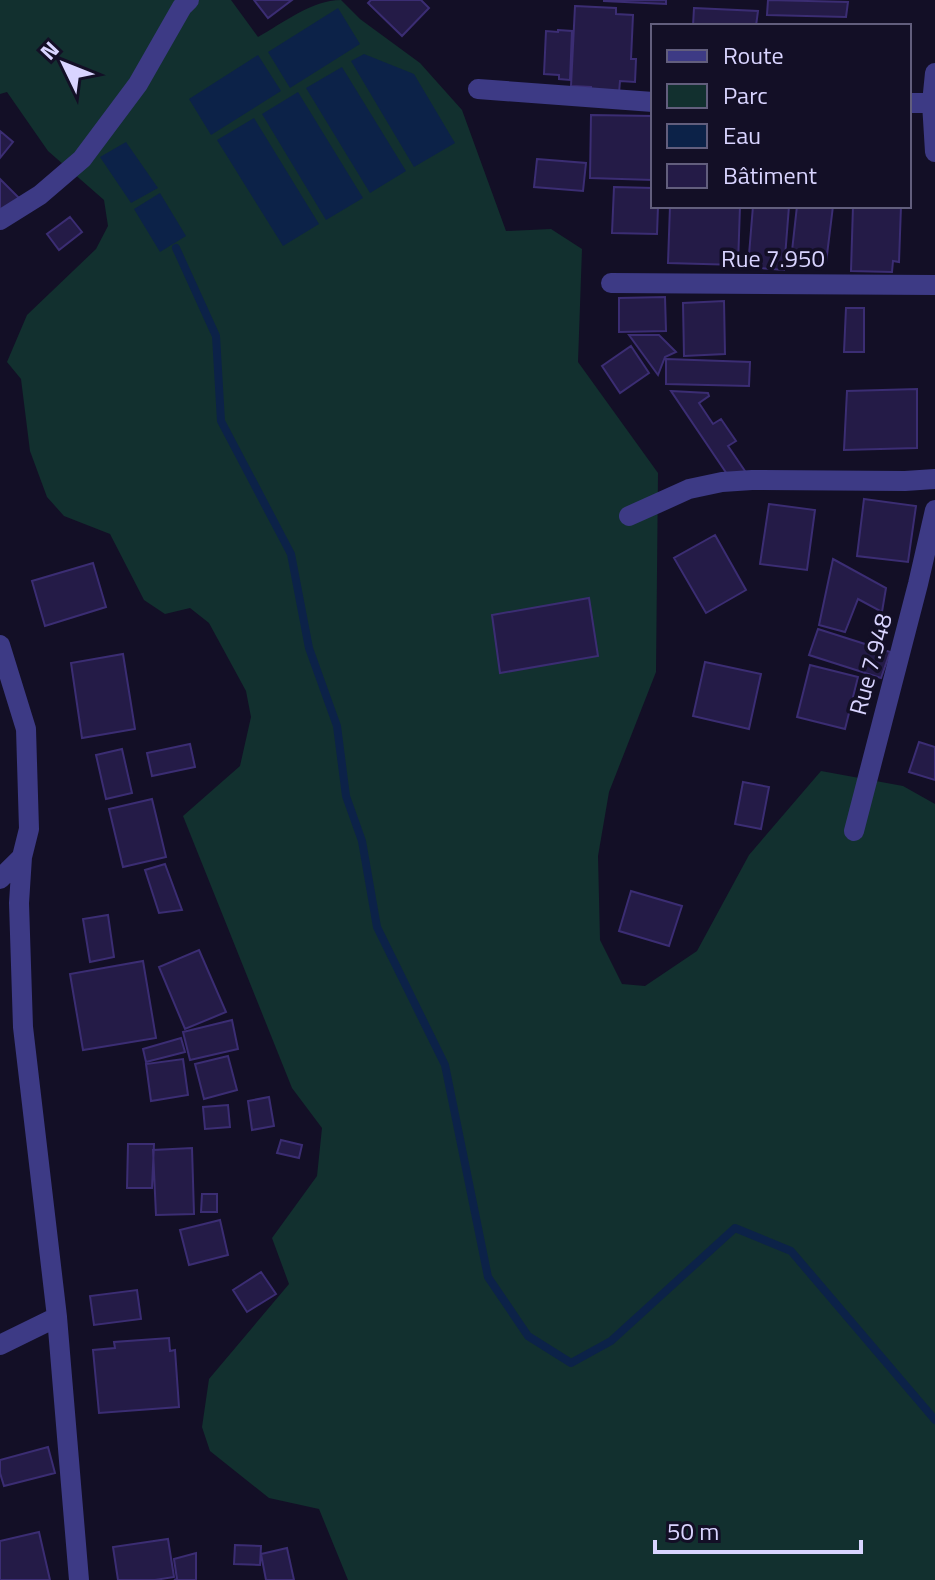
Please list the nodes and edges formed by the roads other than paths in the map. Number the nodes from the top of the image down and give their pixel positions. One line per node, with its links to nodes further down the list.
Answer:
1 (189, 0): 8 (street)
2 (935, 73): 6 (street)
3 (478, 89): 4 (street)
4 (651, 102)
5 (911, 103): 6 (street)
6 (934, 103): 7 (street)
7 (935, 152)
8 (0, 220)
9 (611, 283): 10 (street, Rue 7.950)
10 (935, 285)
11 (935, 479): 13 (street)
12 (935, 510): 15 (street, Rue 7.948)
13 (629, 516)
14 (0, 645): 16 (street)
15 (854, 831)
16 (22, 857): 17 (street); 18 (street)
17 (0, 879)
18 (57, 1317): 19 (street); 20 (street)
19 (0, 1345)
20 (79, 1580)

